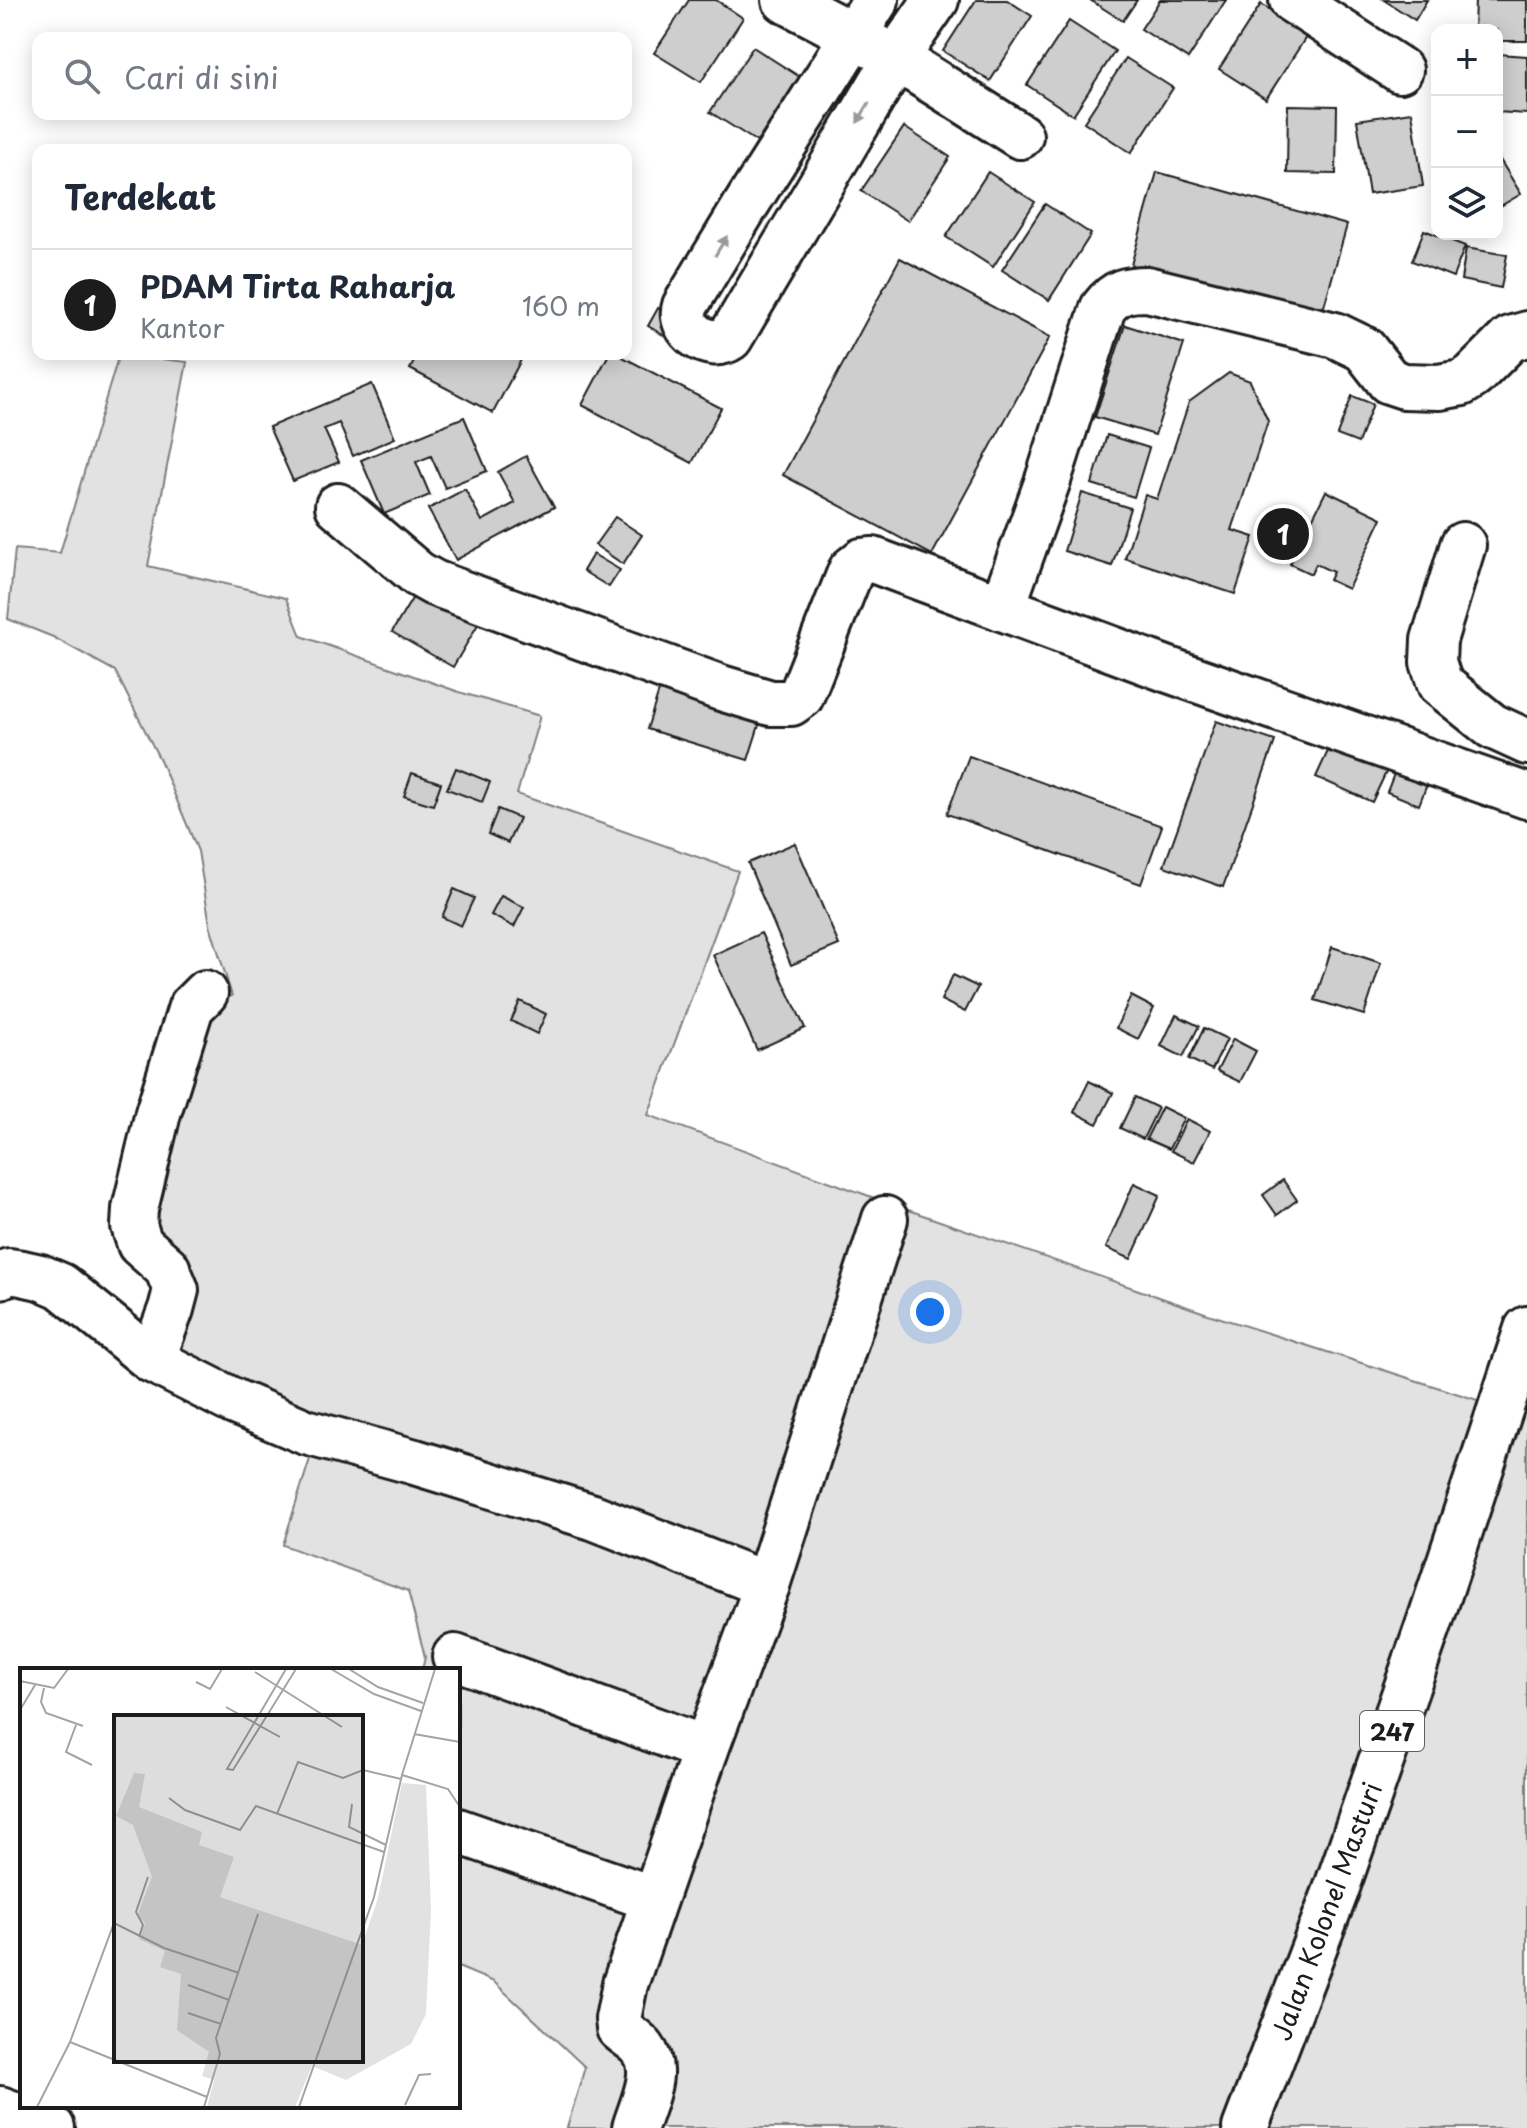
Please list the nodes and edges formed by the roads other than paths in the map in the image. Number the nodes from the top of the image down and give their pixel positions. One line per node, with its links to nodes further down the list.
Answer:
1 (785, 0): 4 (street)
2 (936, 0): 5 (street)
3 (1292, 0): 6 (street)
4 (865, 17): 5 (street); 5 (street, one-way to 4)
5 (896, 58): 7 (street)
6 (1400, 70)
7 (1020, 136)
8 (1527, 334): 11 (street)
9 (338, 506): 11 (street)
10 (1463, 545): 12 (street)
11 (1002, 608): 13 (street)
12 (1527, 742)
13 (1527, 796)
14 (205, 993): 18 (street)
15 (885, 1219): 19 (street)
16 (0, 1276): 18 (street)
17 (1527, 1329): 27 (street, Jalan Kolonel Masturi / 247)
18 (152, 1360): 19 (street)
19 (767, 1585): 21 (street)
20 (455, 1657): 21 (street)
21 (706, 1749): 23 (street)
22 (460, 1832): 23 (street)
23 (654, 1899): 26 (street)
24 (0, 2109): 25 (street)
25 (52, 2128)
26 (635, 2128)
27 (1245, 2128)

